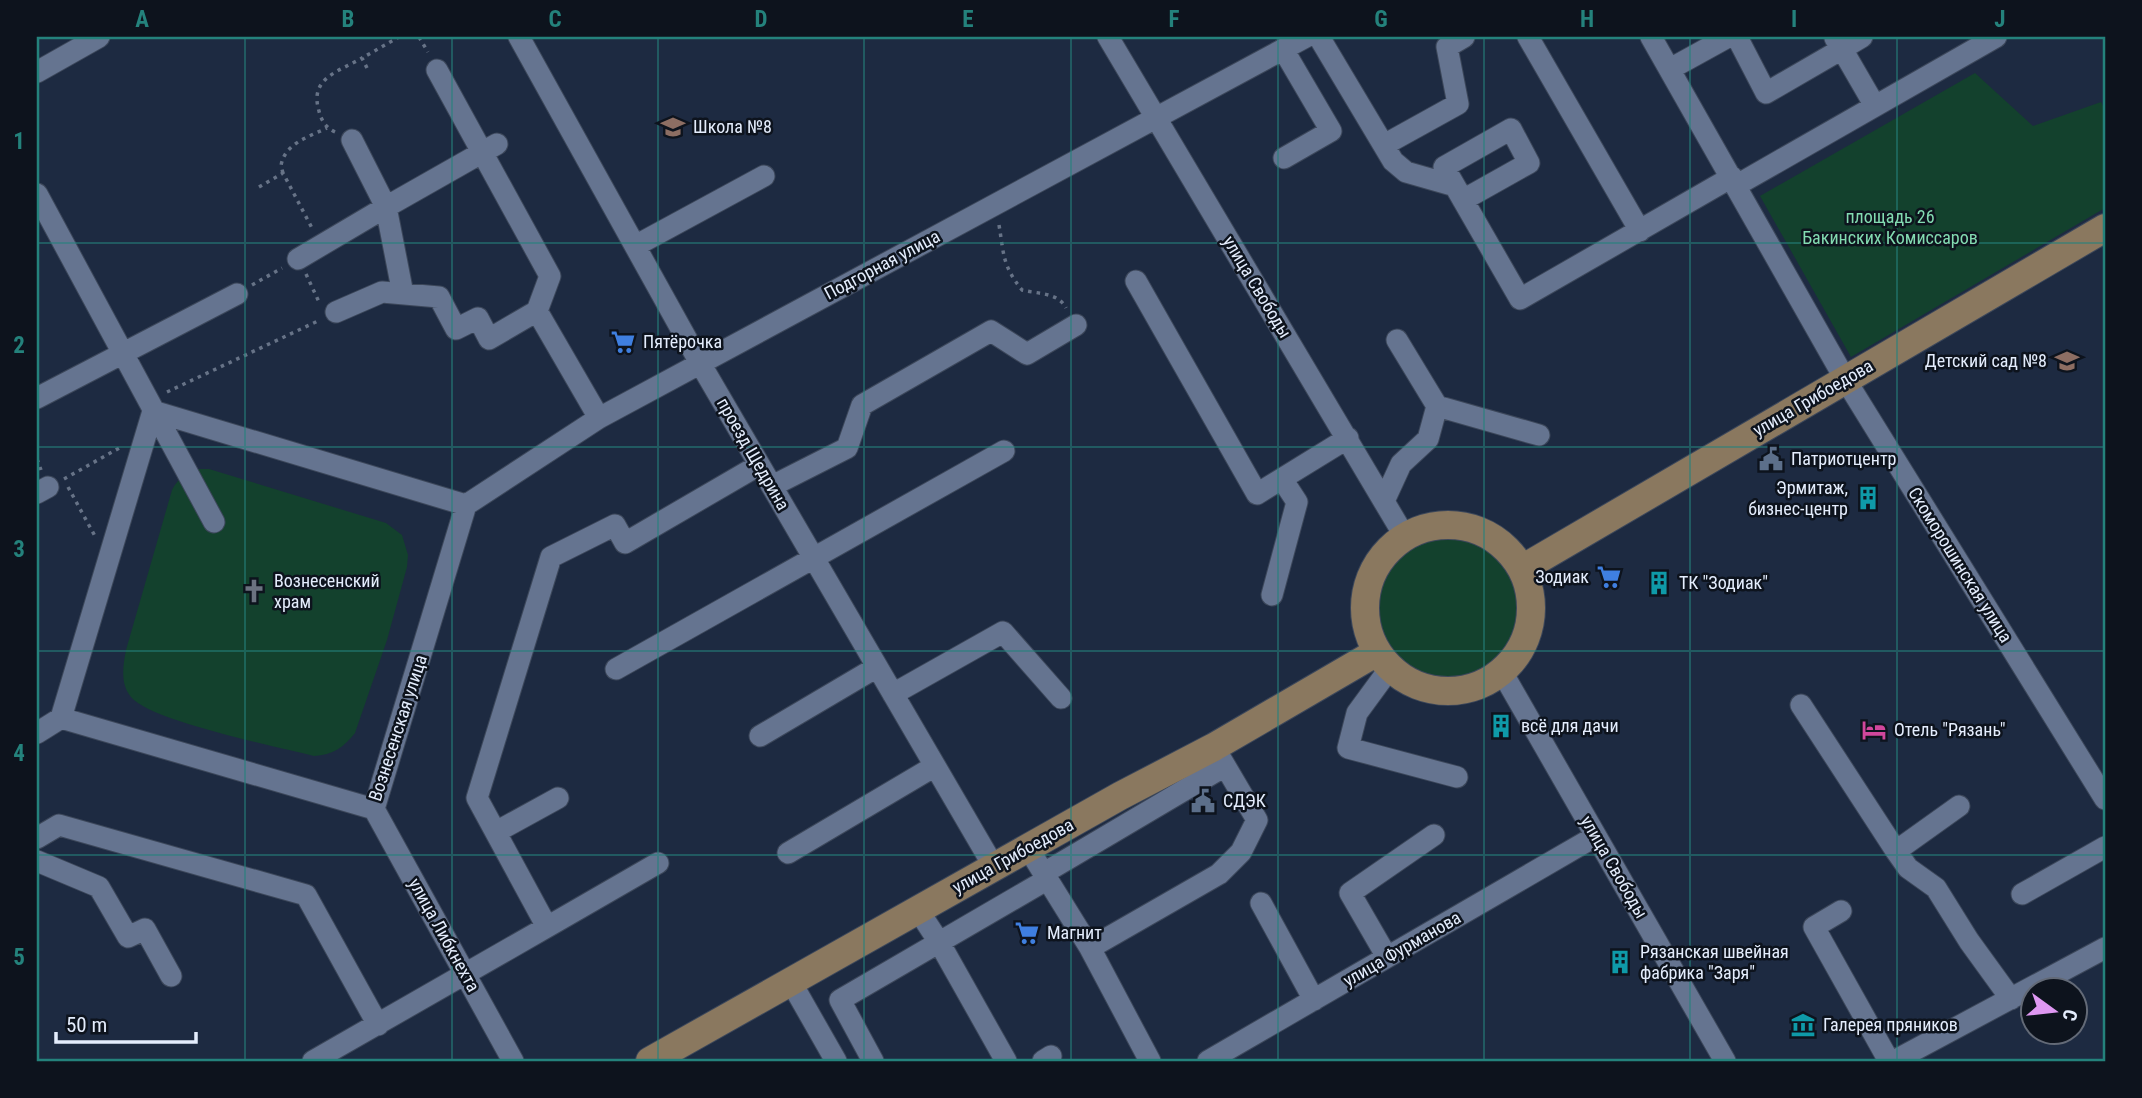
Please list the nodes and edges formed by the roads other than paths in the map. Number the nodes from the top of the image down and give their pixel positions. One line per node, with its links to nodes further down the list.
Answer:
1 (99, 37): 17 (street)
2 (519, 37): 30 (street, проезд Щедрина)
3 (1108, 37): 19 (street, улица Свободы)
4 (1306, 37): 14 (street, Подгорная улица)
5 (1319, 37): 21 (street)
6 (1464, 37): 21 (street)
7 (1528, 37): 29 (street)
8 (1651, 37): 15 (street, Скоморошинская улица)
9 (1728, 37): 15 (street)
10 (1737, 37): 13 (street)
11 (1862, 37): 13 (street)
12 (1996, 37): 18 (street)
13 (1839, 43): 18 (street)
14 (1283, 49): 19 (street, Подгорная улица); 23 (street)
15 (1670, 69): 25 (street, Скоморошинская улица)
16 (437, 70): 22 (street)
17 (37, 72)
18 (1875, 106): 25 (street)
19 (1157, 117): 40 (street, Подгорная улица); 47 (street, улица Свободы)
20 (352, 140): 27 (street)
21 (1384, 145): 29 (street)
22 (489, 148): 27 (street); 35 (street)
23 (1284, 158)
24 (764, 176): 30 (street)
25 (1735, 181): 29 (street); 41 (street, Скоморошинская улица)
26 (37, 194): 39 (street)
27 (386, 207): 31 (street); 33 (street)
28 (2105, 229): 41 (main road, улица Грибоедова)
29 (1640, 231)
30 (635, 246): 40 (street, проезд Щедрина)
31 (298, 259)
32 (1136, 281): 50 (street)
33 (403, 293): 35 (street); 36 (street)
34 (237, 294): 39 (street)
35 (537, 311): 45 (street)
36 (331, 314)
37 (1076, 325): 51 (street)
38 (1396, 340): 43 (street)
39 (122, 351): 42 (street); 44 (street)
40 (700, 363): 45 (street, Подгорная улица); 49 (street, проезд Щедрина)
41 (1845, 379): 57 (main road, улица Грибоедова); 73 (street, Скоморошинская улица)
42 (37, 398)
43 (1437, 406): 46 (street); 52 (street)
44 (153, 411): 53 (street); 54 (street); 66 (street)
45 (600, 418): 53 (street, Подгорная улица)
46 (1539, 435)
47 (1348, 438): 50 (street); 52 (street, улица Свободы)
48 (1004, 451): 56 (street)
49 (760, 466): 51 (street, проезд Щедрина); 76 (street)
50 (1282, 479): 58 (street)
51 (772, 486): 56 (street, проезд Щедрина)
52 (1384, 501): 55 (street, улица Свободы)
53 (466, 505): 75 (street, Вознесенская улица)
54 (214, 522)
55 (1405, 537): 57 (main road); 59 (main road)
56 (813, 557): 60 (street, проезд Щедрина); 61 (street)
57 (1522, 569): 62 (main road)
58 (1272, 595)
59 (1383, 660): 62 (main road); 69 (main road, улица Грибоедова); 71 (street)
60 (877, 667): 63 (street, проезд Щедрина); 68 (street)
61 (616, 669)
62 (1502, 673): 78 (street, улица Свободы)
63 (893, 694): 64 (street); 70 (street, проезд Щедрина)
64 (1061, 698)
65 (1801, 705): 82 (street)
66 (61, 718): 67 (street); 75 (street, Вознесенская улица)
67 (37, 733)
68 (760, 736)
69 (1219, 757): 81 (main road, улица Грибоедова); 87 (street); 94 (street)
70 (935, 766): 83 (street); 86 (street, проезд Щедрина)
71 (1457, 777)
72 (558, 799): 76 (street)
73 (2105, 799)
74 (1959, 806): 82 (street)
75 (374, 808): 97 (street, улица Либкнехта)
76 (496, 832): 92 (street)
77 (1434, 835): 96 (street)
78 (1596, 836): 96 (street, улица Фурманова); 111 (street, улица Свободы)
79 (37, 838): 102 (street)
80 (2105, 847): 88 (street)
81 (1028, 848): 86 (main road, улица Грибоедова); 87 (street)
82 (1896, 851): 100 (street)
83 (788, 853)
84 (37, 861): 98 (street)
85 (657, 863): 92 (street)
86 (994, 867): 90 (main road, улица Грибоедова)
87 (1046, 876): 93 (street); 94 (street)
88 (2022, 894)
89 (1261, 903): 101 (street)
90 (918, 910): 93 (street); 99 (main road, улица Грибоедова)
91 (1841, 911): 112 (street)
92 (547, 927): 97 (street)
93 (939, 942): 107 (street); 108 (street)
94 (1090, 948): 109 (street)
95 (2105, 948): 100 (street)
96 (1387, 957): 101 (street, улица Фурманова)
97 (467, 975): 102 (street); 104 (street, улица Либкнехта)
98 (171, 976)
99 (791, 982): 105 (main road, улица Грибоедова); 106 (street)
100 (2011, 999): 112 (street)
101 (1314, 1000): 110 (street, улица Фурманова)
102 (378, 1025): 103 (street)
103 (313, 1061)
104 (513, 1061)
105 (650, 1061)
106 (836, 1061)
107 (873, 1061)
108 (1006, 1061)
109 (1150, 1061)
110 (1208, 1061)
111 (1725, 1061)
112 (1892, 1061)

